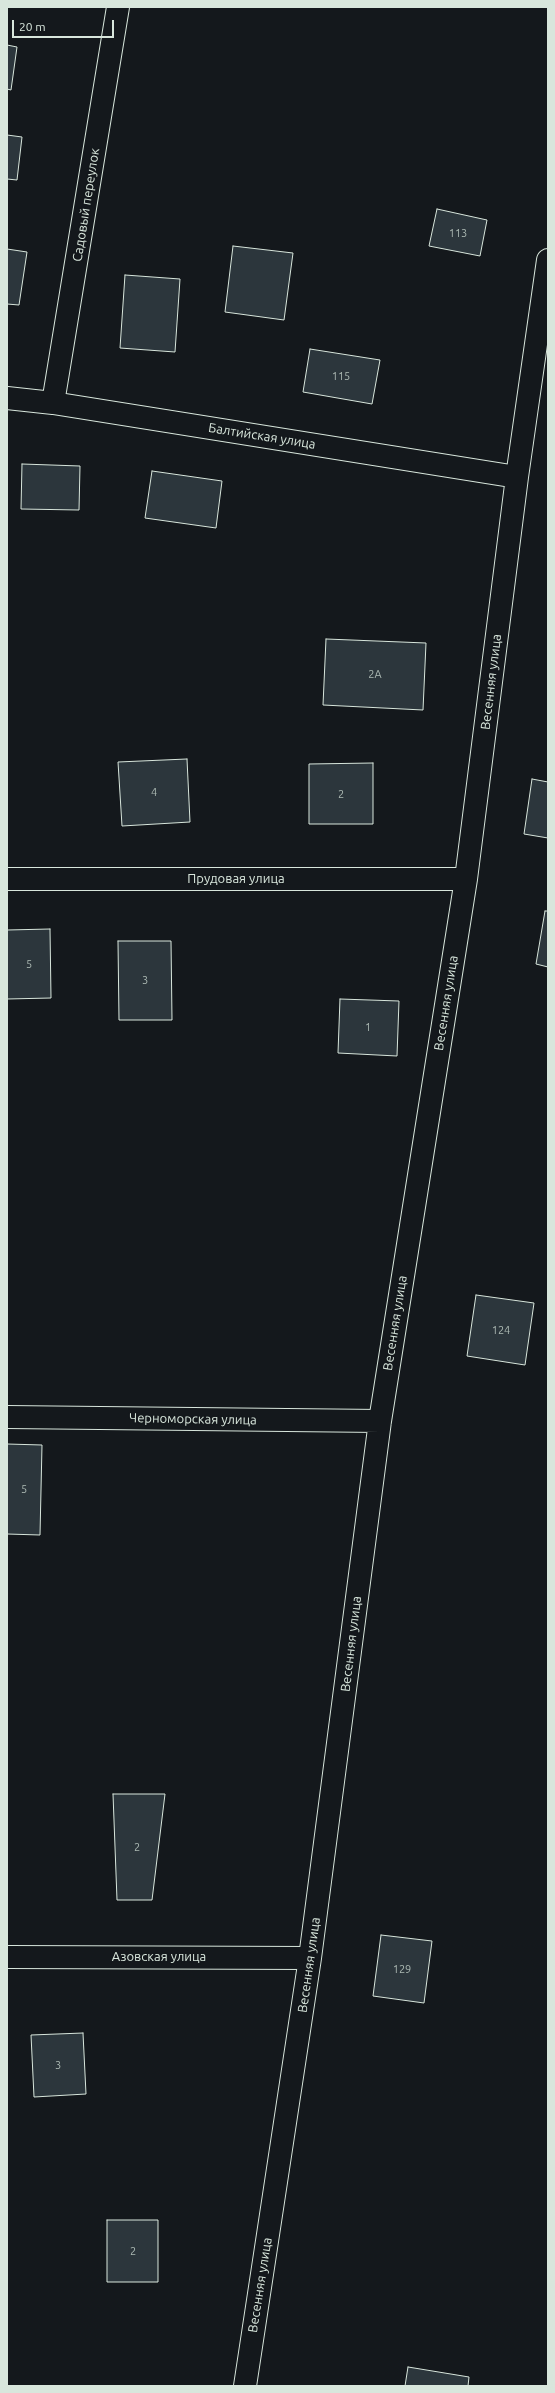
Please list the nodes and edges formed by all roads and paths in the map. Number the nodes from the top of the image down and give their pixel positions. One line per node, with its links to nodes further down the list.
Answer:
1 (118, 7): 4 (street, Садовый переулок)
2 (548, 260): 5 (street, Весенняя улица)
3 (7, 398): 4 (street, Балтийская улица)
4 (53, 403): 5 (street, Балтийская улица)
5 (517, 477): 7 (street, Весенняя улица)
6 (7, 879): 7 (street, Прудовая улица)
7 (466, 879): 9 (street, Весенняя улица)
8 (7, 1417): 9 (street, Черноморская улица)
9 (380, 1421): 11 (street, Весенняя улица)
10 (7, 1957): 11 (street, Азовская улица)
11 (310, 1958): 12 (street, Весенняя улица)
12 (245, 2386)

